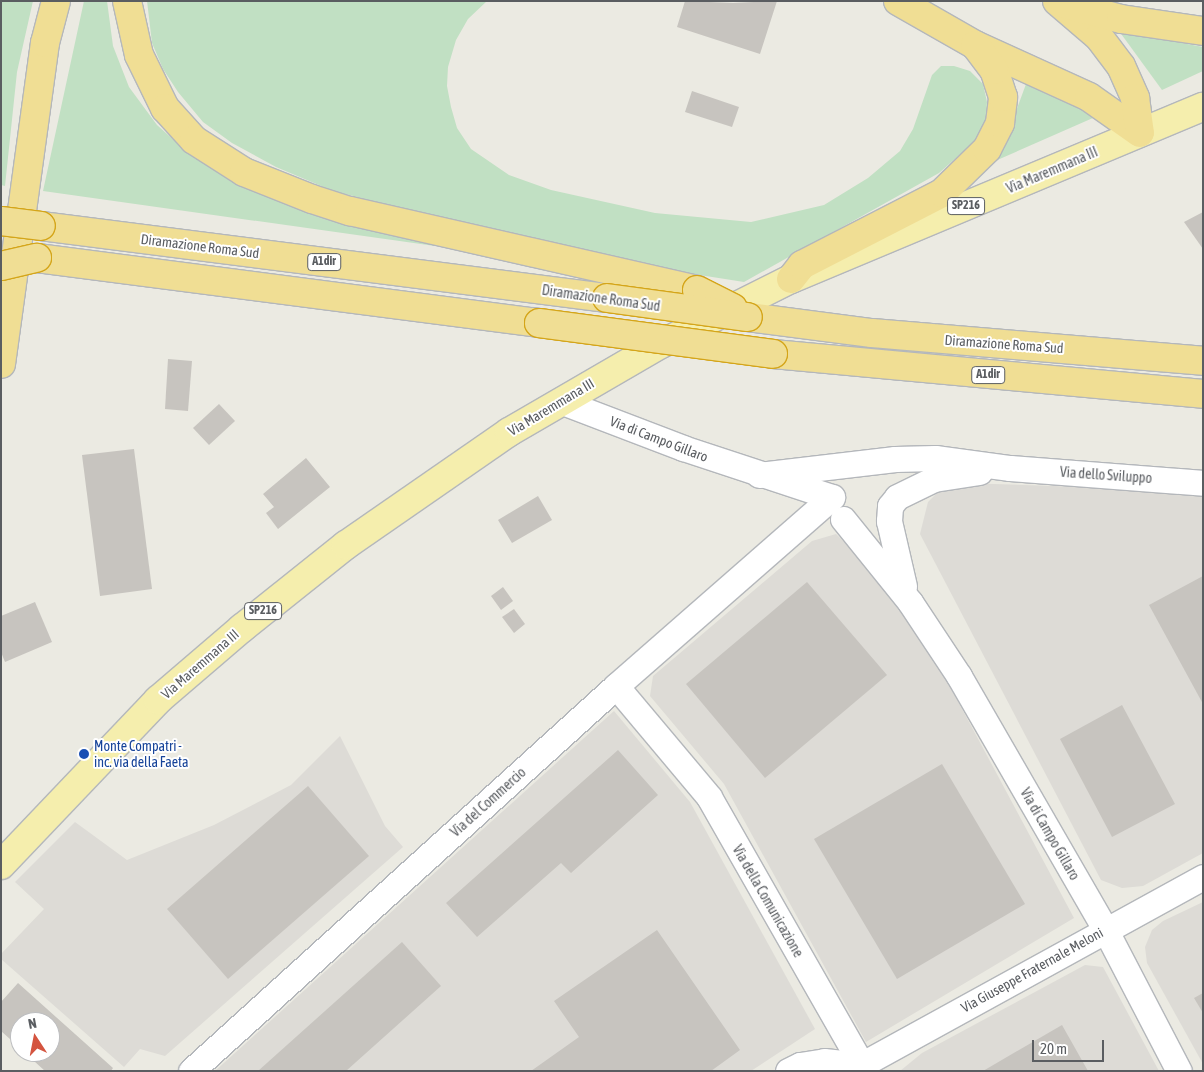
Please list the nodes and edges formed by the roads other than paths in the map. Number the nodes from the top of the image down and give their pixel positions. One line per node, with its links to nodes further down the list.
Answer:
1 (56, 1): 16 (highway)
2 (127, 1): 14 (highway, bridge)
3 (898, 1): 6 (highway)
4 (1057, 1): 5 (highway); 8 (highway)
5 (1203, 31)
6 (974, 45): 8 (highway); 13 (highway)
7 (1203, 107): 8 (main road, Via Maremmana III)
8 (1140, 133): 13 (main road, Via Maremmana III / SP216)
9 (1, 221): 14 (highway, Diramazione Roma Sud / A1dir, bridge)
10 (1, 254): 11 (highway, A1dir)
11 (36, 258): 12 (highway, bridge); 17 (highway, A1dir, bridge)
12 (1, 266)
13 (791, 279): 18 (main road, Via Maremmana III / SP216)
14 (748, 317): 15 (highway, Diramazione Roma Sud / A1dir)
15 (1203, 361)
16 (1, 364)
17 (1203, 394)
18 (560, 401): 21 (street, Via di Campo Gillaro); 29 (main road, Via Maremmana III / SP216)
19 (855, 466): 20 (street, Via dello Sviluppo); 21 (street, Via dello Sviluppo); 23 (street); 24 (street)
20 (1010, 468): 22 (street, Via dello Sviluppo); 24 (street, Via dello Sviluppo)
21 (759, 475): 23 (street, Via di Campo Gillaro)
22 (1203, 483)
23 (832, 497): 25 (street); 26 (street, Via del Commercio)
24 (890, 506): 25 (street); 27 (street, Via di Campo Gillaro)
25 (843, 519): 26 (street, Via del Commercio); 27 (street, Via di Campo Gillaro)
26 (789, 536): 28 (street, Via del Commercio)
27 (910, 602): 31 (street, Via di Campo Gillaro)
28 (616, 686): 32 (street, Via della Comunicazione); 33 (street, Via del Commercio)
29 (1, 865)
30 (1203, 877): 31 (street, Via Giuseppe Fraternale Meloni)
31 (1105, 930): 32 (street, Via Giuseppe Fraternale Meloni); 35 (street, Via di Campo Gillaro)
32 (863, 1068): 34 (street)
33 (191, 1071)
34 (788, 1071)
35 (1179, 1071)

